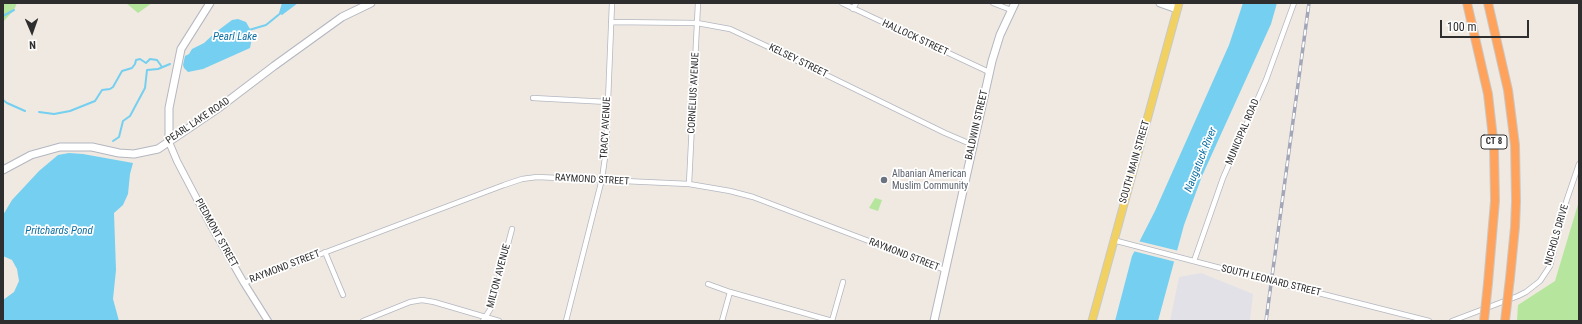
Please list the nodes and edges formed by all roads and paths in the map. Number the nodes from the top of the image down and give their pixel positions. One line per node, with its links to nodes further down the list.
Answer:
1 (210, 3): 21 (main road)
2 (371, 3): 21 (main road, PEARL LAKE ROAD)
3 (612, 3): 16 (street, TRACY AVENUE)
4 (698, 3): 17 (street, CORNELIUS AVENUE)
5 (842, 3): 14 (street, HALLOCK STREET)
6 (856, 3): 14 (street)
7 (993, 3): 15 (street)
8 (1015, 3): 15 (main road, BALDWIN STREET)
9 (1160, 3): 13 (main road)
10 (1294, 3): 30 (street, MUNICIPAL ROAD)
11 (1467, 3): 48 (highway, CT 8, bridge)
12 (1488, 3): 49 (highway, CT 8, bridge)
13 (1178, 6): 28 (main road, SOUTH MAIN STREET)
14 (853, 9): 18 (street, HALLOCK STREET)
15 (1011, 10): 18 (main road, BALDWIN STREET)
16 (612, 22): 17 (street, KELSEY STREET); 20 (street, TRACY AVENUE)
17 (697, 23): 22 (street, KELSEY STREET); 26 (street, CORNELIUS AVENUE)
18 (989, 72): 22 (main road, BALDWIN STREET)
19 (533, 98): 20 (street)
20 (608, 102): 25 (street, TRACY AVENUE)
21 (169, 142): 24 (main road, PEARL LAKE ROAD); 33 (street, PIEDMONT STREET)
22 (973, 145): 31 (main road, BALDWIN STREET)
23 (1579, 164): 47 (street, NICHOLS DRIVE)
24 (3, 170)
25 (602, 179): 26 (street, RAYMOND STREET); 29 (street, RAYMOND STREET); 41 (street, TRACY AVENUE)
26 (689, 184): 31 (street, RAYMOND STREET)
27 (512, 229): 37 (street, MILTON AVENUE)
28 (1114, 240): 30 (street, SOUTH LEONARD STREET); 45 (main road, SOUTH MAIN STREET)
29 (325, 252): 33 (street, RAYMOND STREET); 36 (street)
30 (1194, 261): 46 (street, SOUTH LEONARD STREET, bridge)
31 (944, 270): 44 (main road, BALDWIN STREET)
32 (843, 282): 43 (street)
33 (244, 283): 38 (street, PIEDMONT STREET)
34 (708, 284): 35 (street)
35 (730, 292): 42 (street); 43 (street)
36 (343, 295)
37 (485, 319): 39 (street); 40 (street)
38 (268, 321)
39 (363, 321)
40 (499, 321)
41 (566, 321)
42 (722, 321)
43 (832, 321)
44 (934, 321)
45 (1092, 321)
46 (1429, 321)
47 (1452, 321)
48 (1484, 321)
49 (1505, 321)

